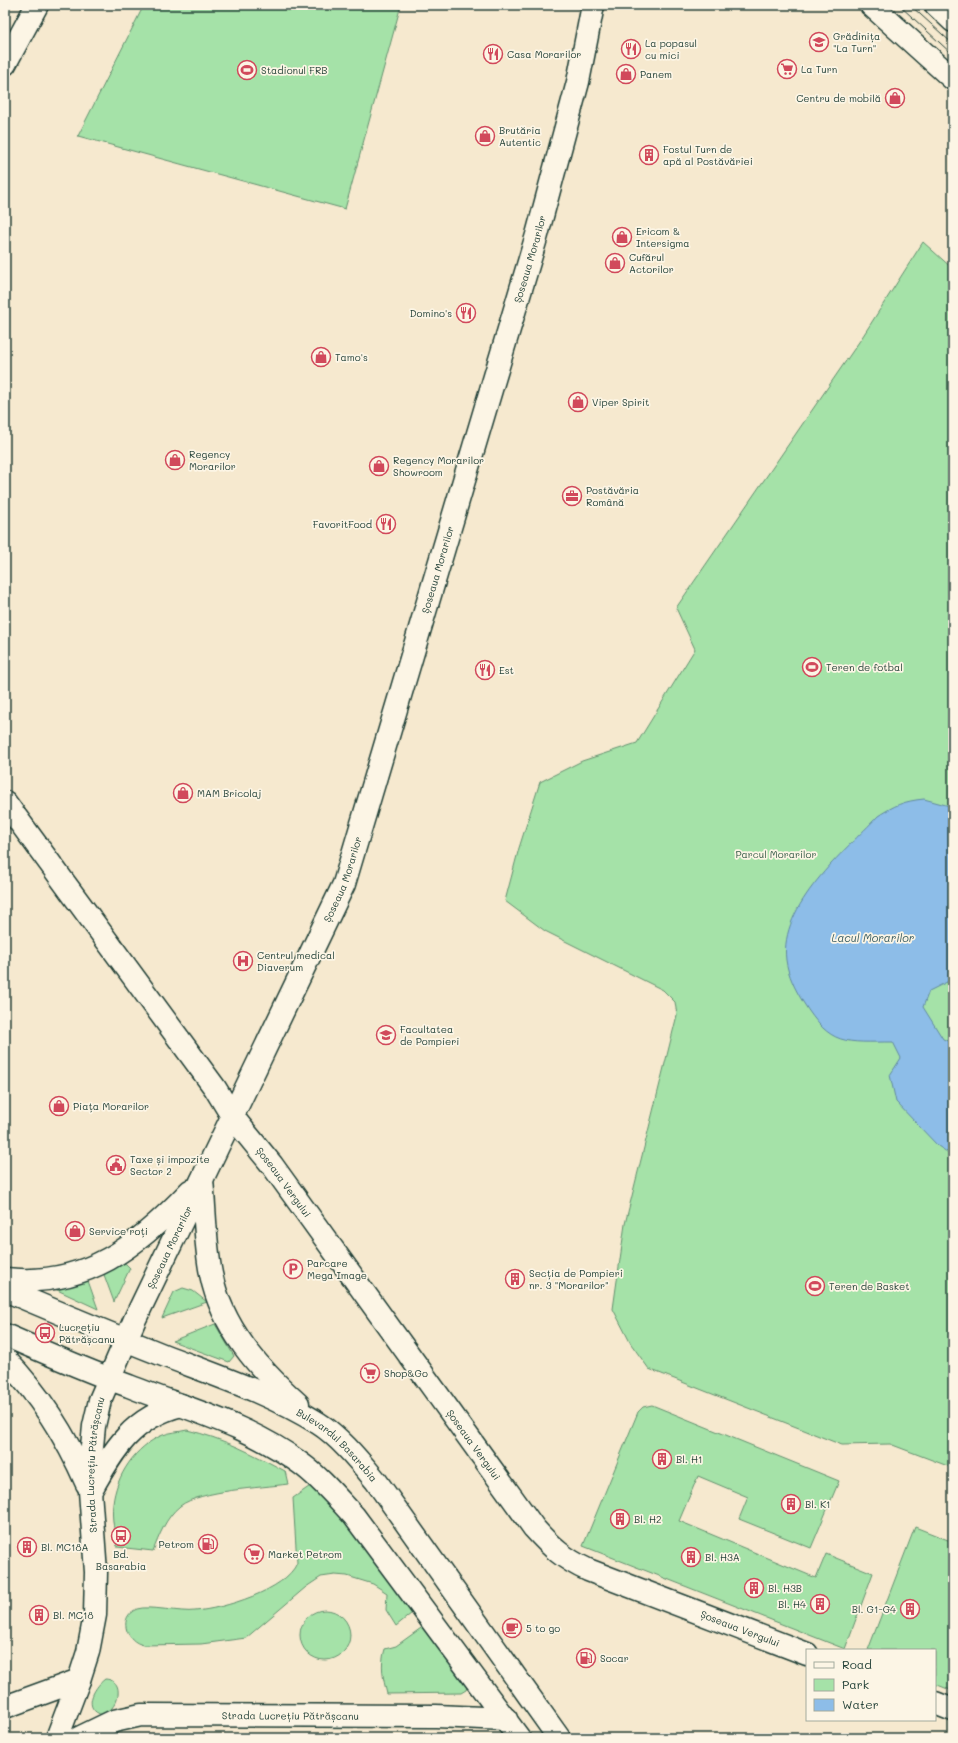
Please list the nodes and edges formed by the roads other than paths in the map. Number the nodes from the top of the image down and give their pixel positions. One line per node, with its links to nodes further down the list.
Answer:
1 (37, 5): 6 (main road)
2 (593, 5): 9 (main road, Șoseaua Morarilor)
3 (871, 5): 7 (main road)
4 (936, 5): 5 (main road)
5 (953, 21)
6 (5, 64)
7 (953, 79)
8 (5, 802): 9 (main road)
9 (232, 1116): 10 (main road, Șoseaua Morarilor); 20 (main road, Șoseaua Vergului)
10 (202, 1179): 11 (main road); 14 (main road, Șoseaua Morarilor); 18 (main road)
11 (5, 1279)
12 (5, 1290): 14 (main road, Bulevardul Basarabia)
13 (5, 1335): 16 (main road)
14 (125, 1340): 16 (main road, Șoseaua Morarilor); 18 (main road, Bulevardul Basarabia)
15 (5, 1359): 19 (main road)
16 (108, 1379): 17 (main road); 19 (main road, Strada Lucrețiu Pătrășcanu)
17 (181, 1405): 19 (main road); 25 (main road)
18 (320, 1423): 29 (main road, Bulevardul Basarabia)
19 (90, 1491): 21 (main road, Strada Lucrețiu Pătrășcanu)
20 (806, 1654)
21 (79, 1680): 23 (main road); 26 (main road, Strada Lucrețiu Pătrășcanu)
22 (936, 1703): 24 (main road)
23 (5, 1707)
24 (953, 1710)
25 (506, 1719): 27 (main road, Strada Lucrețiu Pătrășcanu); 28 (main road)
26 (57, 1738)
27 (79, 1738)
28 (519, 1738)
29 (558, 1738)

